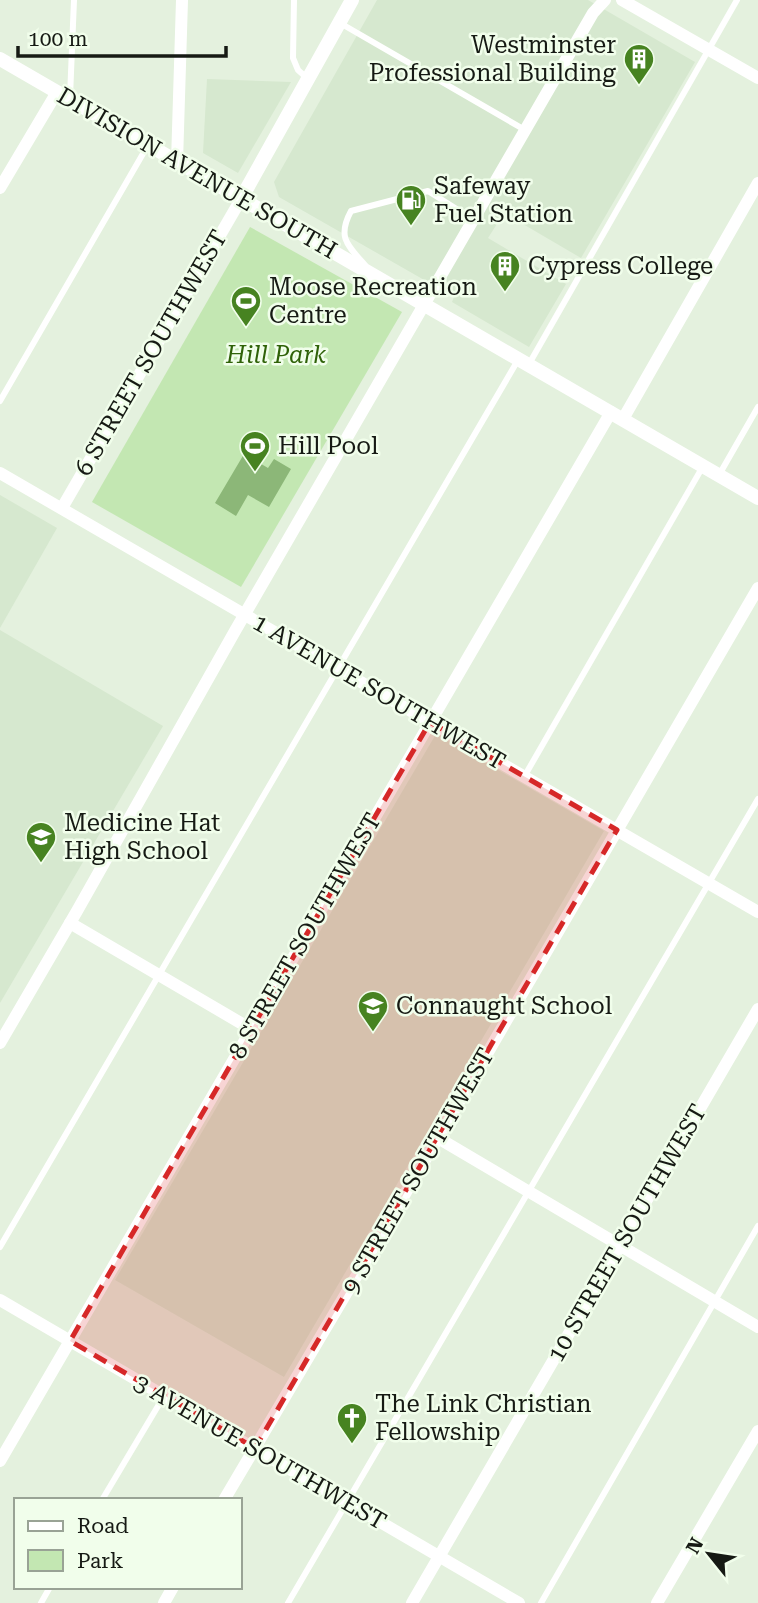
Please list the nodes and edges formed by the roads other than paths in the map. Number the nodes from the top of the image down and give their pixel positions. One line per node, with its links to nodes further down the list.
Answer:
1 (74, 0): 13 (lane)
2 (182, 0): 16 (street)
3 (294, 0): 12 (lane)
4 (352, 0): 8 (street)
5 (605, 0): 14 (street)
6 (622, 0): 9 (street)
7 (737, 0): 9 (lane)
8 (340, 23): 12 (street); 14 (lane)
9 (709, 50): 11 (street); 23 (lane)
10 (0, 59): 13 (street, DIVISION AVENUE SOUTH)
11 (758, 78)
12 (308, 79): 19 (street)
13 (63, 95): 15 (street, DIVISION AVENUE SOUTH); 18 (street)
14 (525, 131): 20 (street)
15 (148, 145): 16 (street, DIVISION AVENUE SOUTH); 24 (lane)
16 (177, 162): 19 (street, DIVISION AVENUE SOUTH)
17 (758, 183): 26 (street, 8 STREET SOUTHWEST)
18 (0, 188)
19 (241, 199): 21 (street, DIVISION AVENUE SOUTH); 31 (street, 6 STREET SOUTHWEST)
20 (474, 220): 21 (lane); 22 (street)
21 (371, 272): 22 (street, DIVISION AVENUE SOUTH)
22 (425, 304): 23 (street, DIVISION AVENUE SOUTH); 33 (street)
23 (524, 361): 26 (street, DIVISION AVENUE SOUTH); 34 (lane)
24 (0, 401)
25 (758, 407): 29 (lane)
26 (617, 415): 27 (street, DIVISION AVENUE SOUTH); 35 (street, 8 STREET SOUTHWEST)
27 (703, 466): 29 (street, DIVISION AVENUE SOUTH); 36 (lane)
28 (0, 472): 31 (street, 1 AVENUE SOUTHWEST)
29 (719, 475): 30 (street, DIVISION AVENUE SOUTH)
30 (758, 498)
31 (62, 508): 33 (street, 1 AVENUE SOUTHWEST)
32 (758, 588): 38 (street, 9 STREET SOUTHWEST)
33 (244, 614): 34 (street, 1 AVENUE SOUTHWEST); 41 (street)
34 (338, 669): 35 (street, 1 AVENUE SOUTHWEST); 42 (lane)
35 (430, 722): 36 (street, 1 AVENUE SOUTHWEST); 44 (street, 8 STREET SOUTHWEST)
36 (524, 777): 38 (street, 1 AVENUE SOUTHWEST)
37 (758, 799): 39 (lane)
38 (617, 830): 39 (street, 1 AVENUE SOUTHWEST); 46 (street, 9 STREET SOUTHWEST)
39 (708, 884): 40 (street, 1 AVENUE SOUTHWEST); 47 (lane)
40 (758, 912)
41 (70, 923): 42 (street); 45 (street)
42 (159, 975): 44 (street); 50 (lane)
43 (758, 1009): 49 (street, 10 STREET SOUTHWEST)
44 (251, 1029): 54 (street, 8 STREET SOUTHWEST)
45 (0, 1043)
46 (438, 1138): 47 (street); 57 (street, 9 STREET SOUTHWEST)
47 (530, 1192): 49 (street); 61 (lane)
48 (758, 1226): 52 (lane)
49 (620, 1245): 52 (street); 62 (street, 10 STREET SOUTHWEST)
50 (0, 1247)
51 (0, 1300): 54 (street, 3 AVENUE SOUTHWEST)
52 (715, 1301): 53 (street); 66 (lane)
53 (758, 1327)
54 (70, 1341): 55 (street, 3 AVENUE SOUTHWEST); 58 (street, 8 STREET SOUTHWEST)
55 (164, 1396): 57 (street, 3 AVENUE SOUTHWEST); 59 (lane)
56 (758, 1431): 67 (street)
57 (255, 1448): 60 (street, 9 STREET SOUTHWEST); 61 (street, 3 AVENUE SOUTHWEST)
58 (0, 1461)
59 (103, 1498)
60 (225, 1498)
61 (346, 1502): 62 (street, 3 AVENUE SOUTHWEST); 63 (lane)
62 (439, 1556): 64 (street, 10 STREET SOUTHWEST); 65 (street, 3 AVENUE SOUTHWEST)
63 (288, 1603)
64 (412, 1603)
65 (519, 1603)
66 (541, 1603)
67 (657, 1603)

